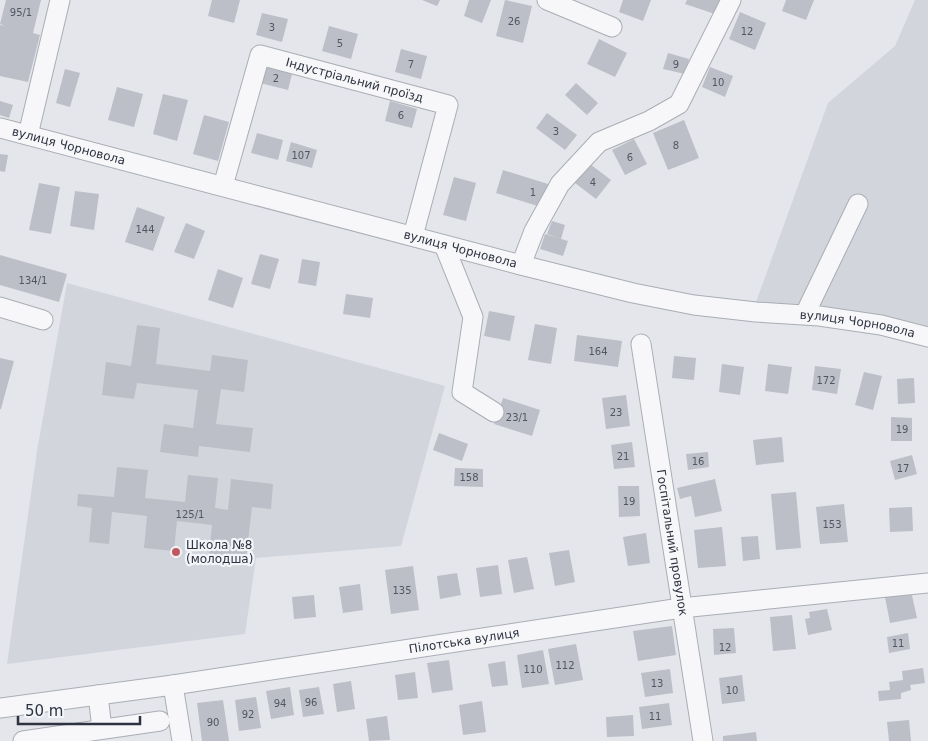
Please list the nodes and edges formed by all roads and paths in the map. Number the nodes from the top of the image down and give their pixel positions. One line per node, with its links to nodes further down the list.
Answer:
1 (60, 0): 6 (street)
2 (547, 0): 4 (street)
3 (731, 0): 11 (street)
4 (612, 27)
5 (0, 128): 6 (street, вулиця Чорновола)
6 (28, 135): 7 (street, вулиця Чорновола)
7 (223, 186): 9 (street, вулиця Чорновола); 9 (street, Індустріальний проїзд)
8 (858, 204): 13 (street)
9 (413, 236): 10 (street, вулиця Чорновола)
10 (444, 245): 11 (street, вулиця Чорновола); 17 (street)
11 (521, 265): 13 (street, вулиця Чорновола)
12 (0, 307): 14 (street)
13 (805, 314): 15 (street, вулиця Чорновола)
14 (43, 320)
15 (928, 337)
16 (641, 344): 19 (street, Госпітальний провулок)
17 (494, 412)
18 (928, 583): 19 (street, Пілотська вулиця)
19 (681, 608): 20 (street, Пілотська вулиця); 27 (street, Госпітальний провулок)
20 (173, 685): 21 (street, Пілотська вулиця); 26 (street)
21 (98, 695): 22 (street, Пілотська вулиця); 24 (street)
22 (0, 708)
23 (160, 721): 24 (street)
24 (102, 729): 25 (street)
25 (23, 741)
26 (182, 741)
27 (702, 741)

